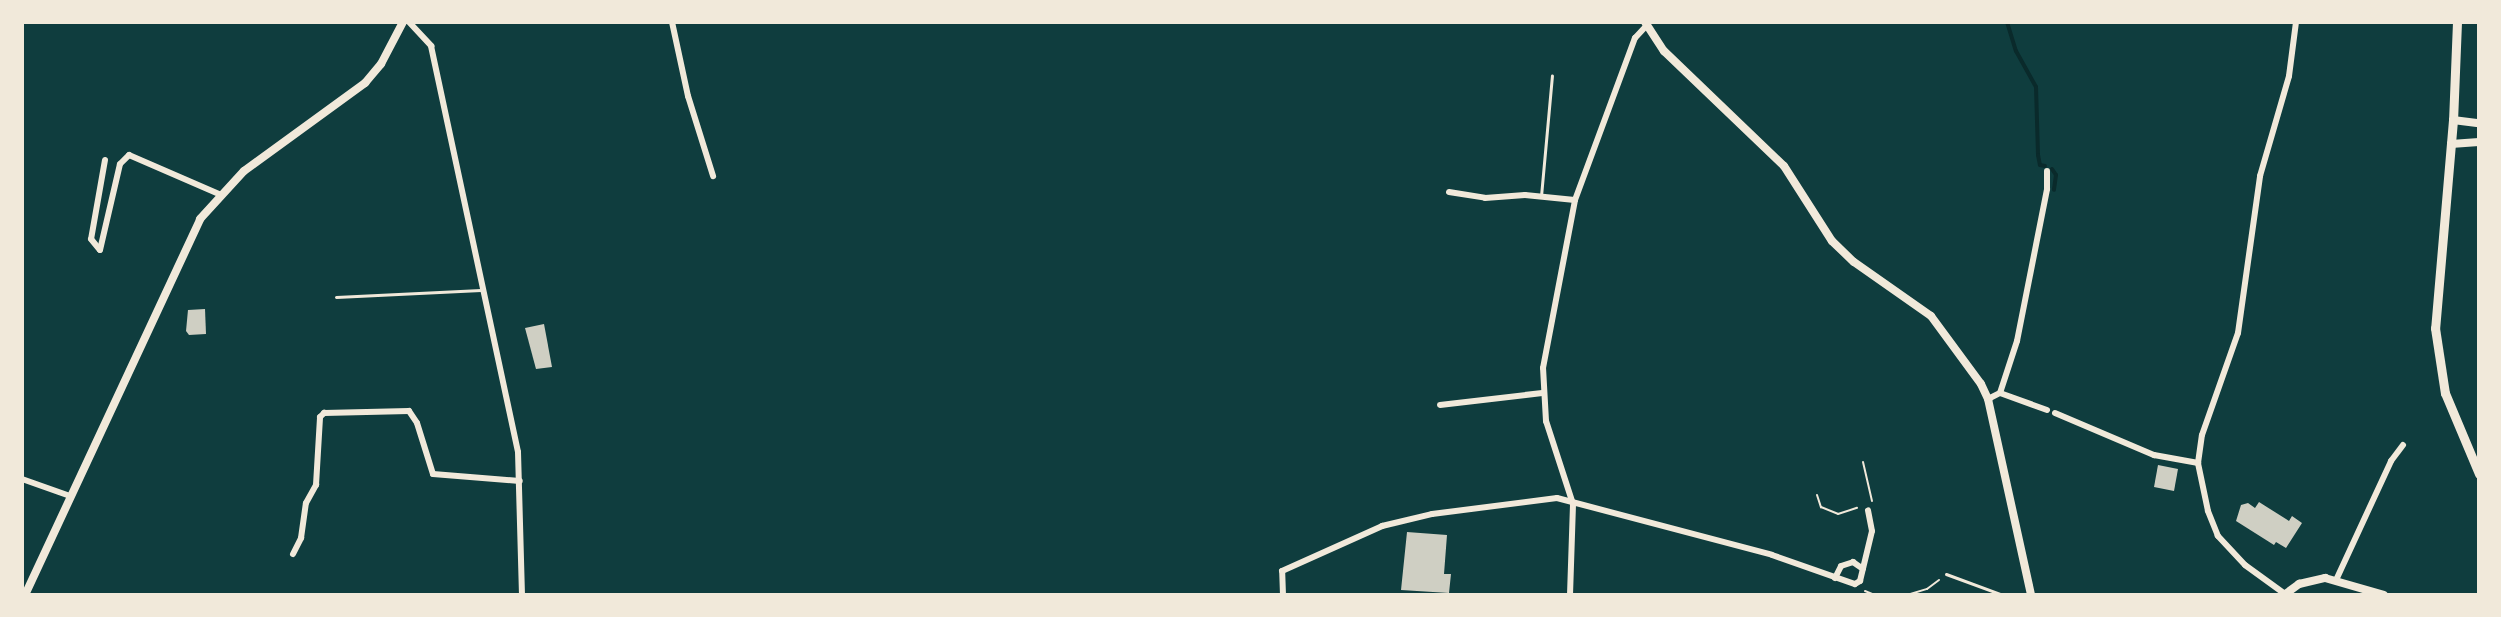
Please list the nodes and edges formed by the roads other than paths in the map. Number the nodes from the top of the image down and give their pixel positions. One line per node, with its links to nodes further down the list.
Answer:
1 (406, 22): 15 (street); 18 (street)
2 (672, 22): 13 (street)
3 (2296, 22): 25 (street)
4 (2457, 22): 7 (main road)
5 (1646, 24): 17 (street); 22 (street)
6 (1552, 75): 16 (lane)
7 (2453, 120): 8 (street); 10 (main road)
8 (2479, 123)
9 (2479, 142): 10 (street)
10 (2451, 144): 26 (main road)
11 (105, 160): 15 (street)
12 (2047, 171): 21 (street)
13 (713, 176)
14 (1449, 192): 16 (street)
15 (219, 194): 29 (street)
16 (1541, 196): 17 (street)
17 (1575, 200): 20 (street)
18 (485, 290): 19 (lane); 28 (street)
19 (336, 297)
20 (1542, 393): 23 (street); 30 (street)
21 (2000, 393): 22 (street); 25 (street)
22 (1988, 399): 43 (street)
23 (1440, 405)
24 (2403, 445): 36 (street)
25 (2198, 463): 44 (street)
26 (2479, 474)
27 (22, 479): 29 (street)
28 (520, 481): 32 (street); 39 (street)
29 (70, 496): 38 (street)
30 (1573, 504): 35 (street); 40 (street); 41 (street)
31 (1868, 510): 33 (street)
32 (293, 554)
33 (1863, 569): 35 (street); 35 (street)
34 (1946, 574): 42 (lane)
35 (1835, 578)
36 (2337, 578): 37 (street); 44 (street)
37 (2380, 594)
38 (25, 595)
39 (522, 595)
40 (1283, 595)
41 (1570, 595)
42 (2003, 595)
43 (2031, 595)
44 (2284, 595)

